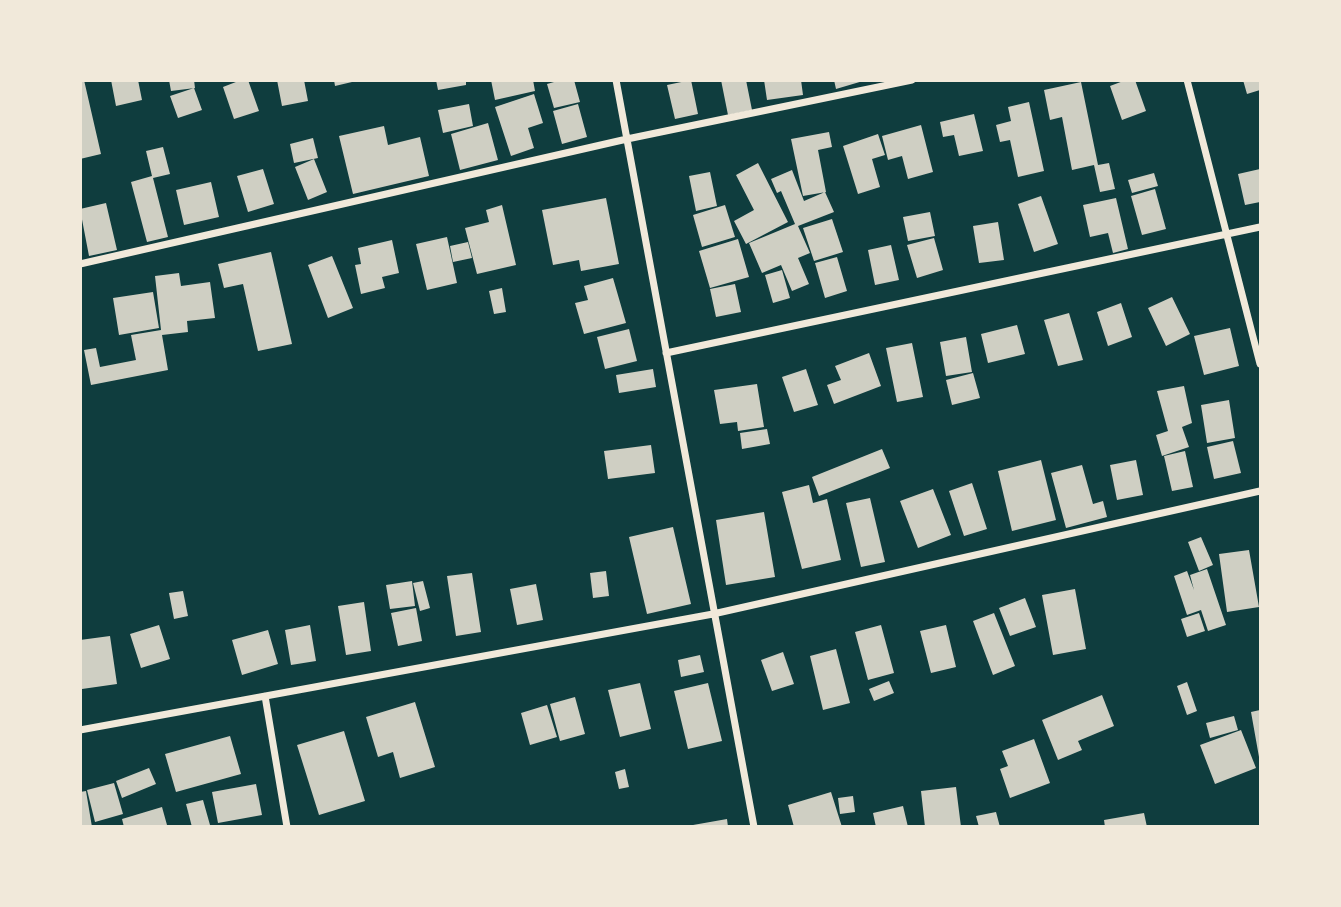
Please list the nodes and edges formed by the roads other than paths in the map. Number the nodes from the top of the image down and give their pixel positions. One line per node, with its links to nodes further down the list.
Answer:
1 (616, 80): 4 (street)
2 (912, 80): 4 (street)
3 (1187, 80): 6 (street)
4 (627, 139): 7 (street); 8 (street)
5 (1261, 227): 6 (street)
6 (1227, 234): 8 (street); 9 (street)
7 (80, 264)
8 (666, 353): 11 (street)
9 (1261, 364)
10 (1261, 491): 11 (street)
11 (713, 614): 12 (street); 15 (street)
12 (265, 696): 13 (street); 14 (street)
13 (80, 730)
14 (288, 827)
15 (754, 827)

